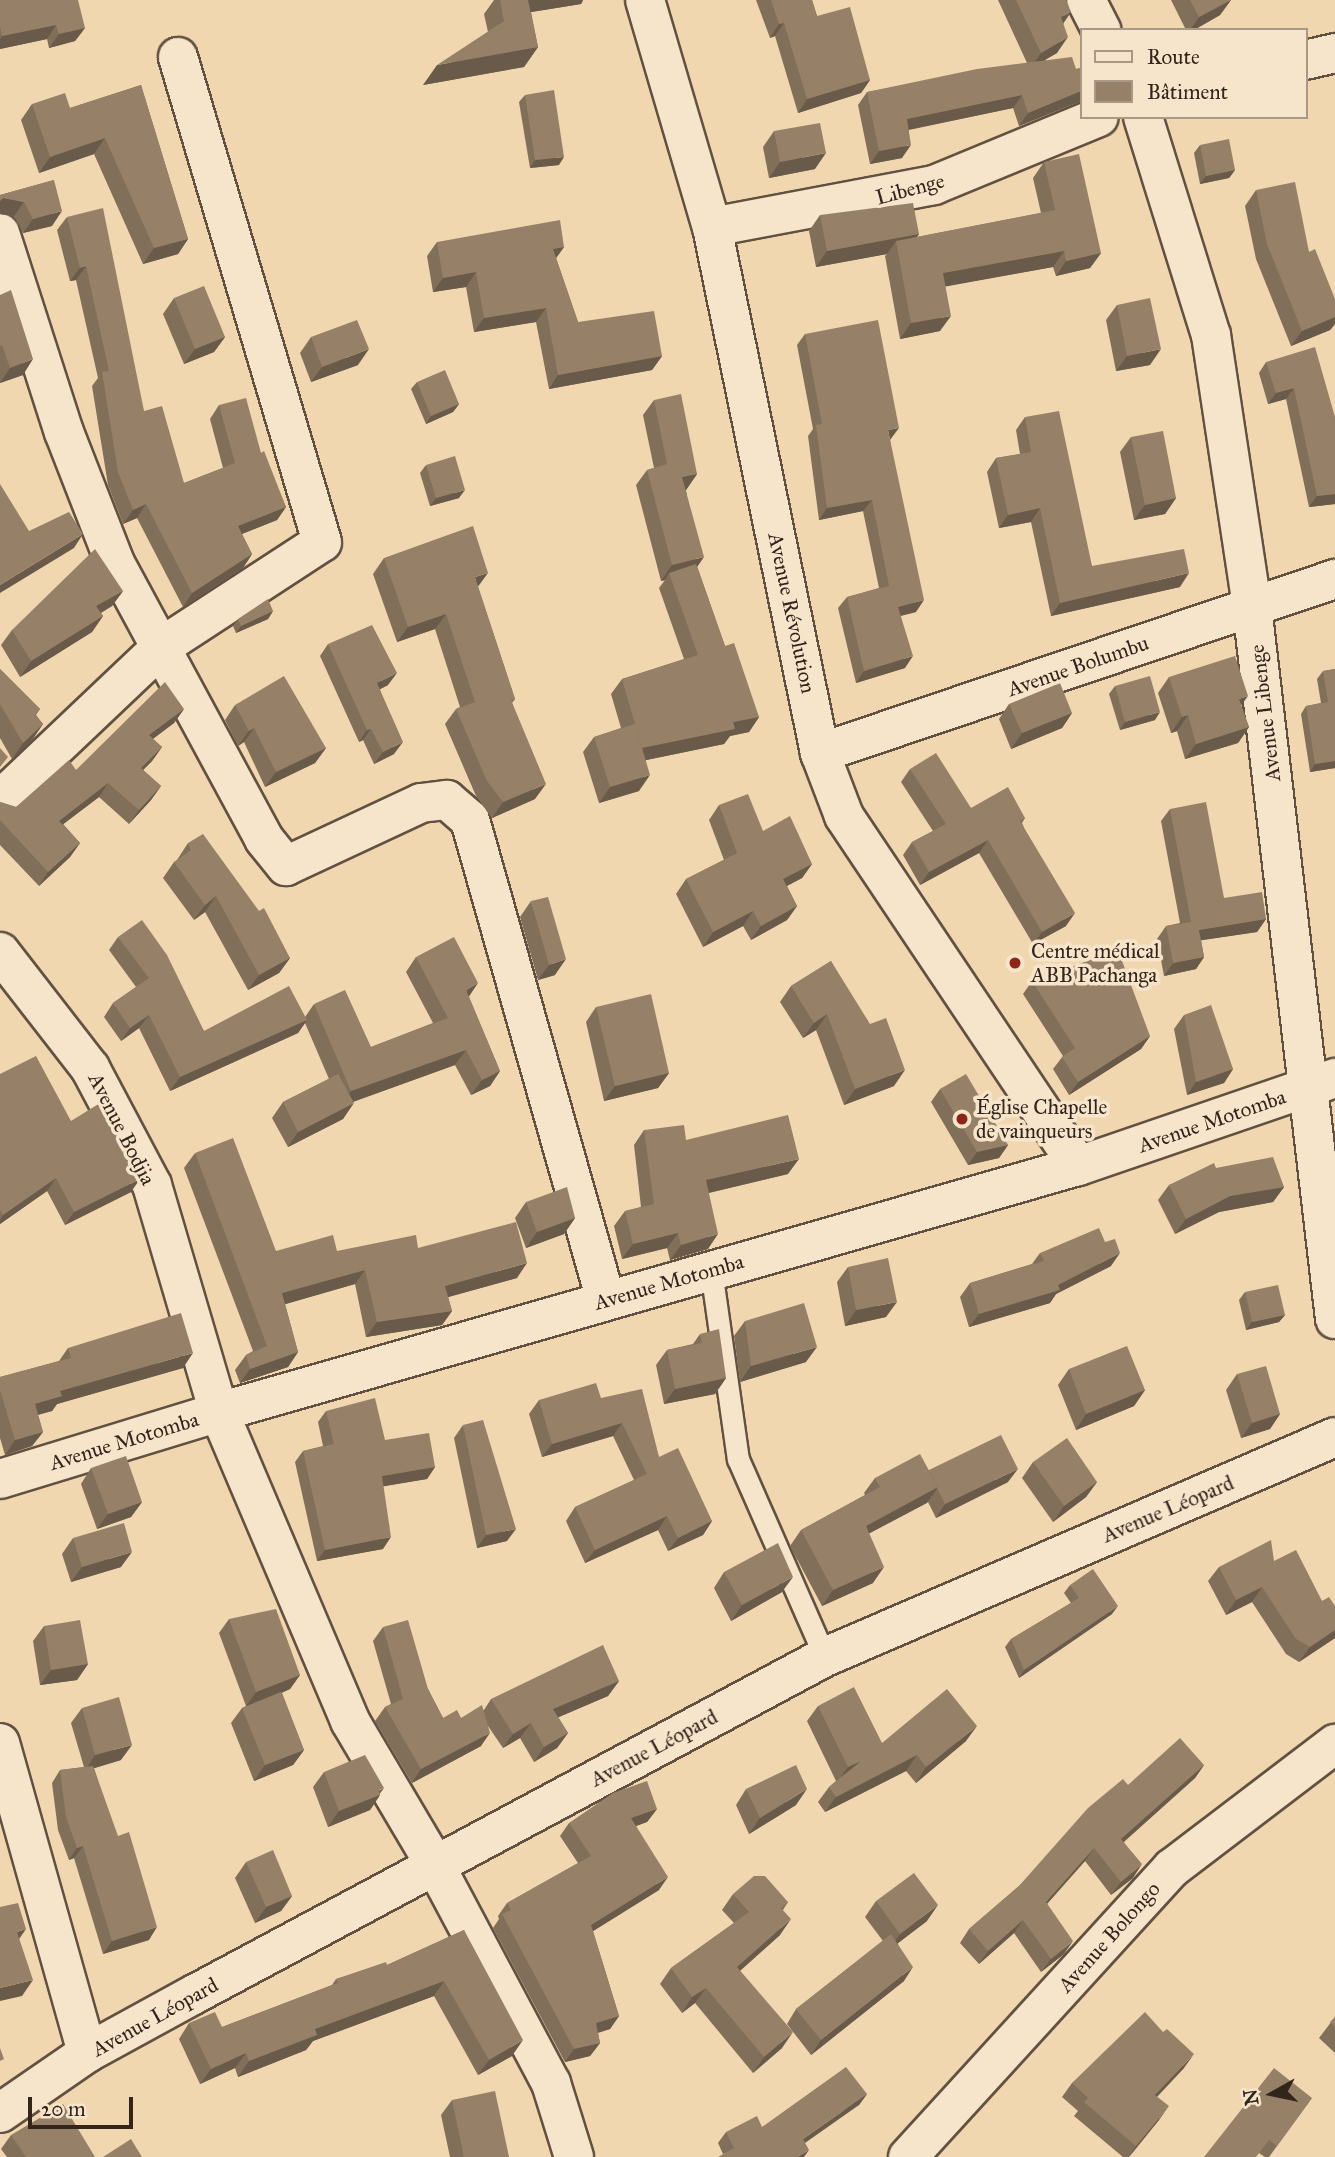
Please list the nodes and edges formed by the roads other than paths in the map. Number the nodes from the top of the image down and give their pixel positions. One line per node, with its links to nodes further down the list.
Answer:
1 (645, 0): 9 (street, Avenue Révolution)
2 (1086, 0): 3 (street)
3 (1100, 28)
4 (1335, 53): 6 (street)
5 (178, 57): 14 (street)
6 (1307, 60)
7 (1093, 119): 9 (street, Libenge)
8 (1144, 119): 13 (street, Avenue Libenge)
9 (712, 228): 15 (street, Avenue Révolution)
10 (0, 233): 11 (street)
11 (7, 279): 14 (street)
12 (1335, 579): 13 (street, Avenue Bolumbu)
13 (1252, 607): 15 (street, Avenue Bolumbu); 18 (street, Avenue Libenge)
14 (161, 646): 16 (street); 21 (street)
15 (820, 753): 19 (street, Avenue Révolution)
16 (0, 800)
17 (0, 952): 23 (street, Avenue Bodjia)
18 (1322, 1083): 19 (street, Avenue Motomba); 22 (street, Avenue Libenge)
19 (1078, 1166): 20 (street, Avenue Motomba)
20 (711, 1270): 21 (street, Avenue Motomba); 26 (lane)
21 (606, 1300): 23 (street, Avenue Motomba)
22 (1335, 1318)
23 (219, 1412): 25 (street, Avenue Motomba); 29 (street, Avenue Bodjia)
24 (1335, 1437): 26 (street, Avenue Léopard)
25 (0, 1479)
26 (825, 1657): 29 (street, Avenue Léopard)
27 (0, 1743): 30 (street)
28 (1335, 1744): 33 (street, Avenue Bolongo)
29 (435, 1866): 30 (street, Avenue Léopard); 32 (street, Avenue Bodjia)
30 (87, 2053): 31 (street, Avenue Léopard)
31 (0, 2113)
32 (574, 2157)
33 (908, 2157)

